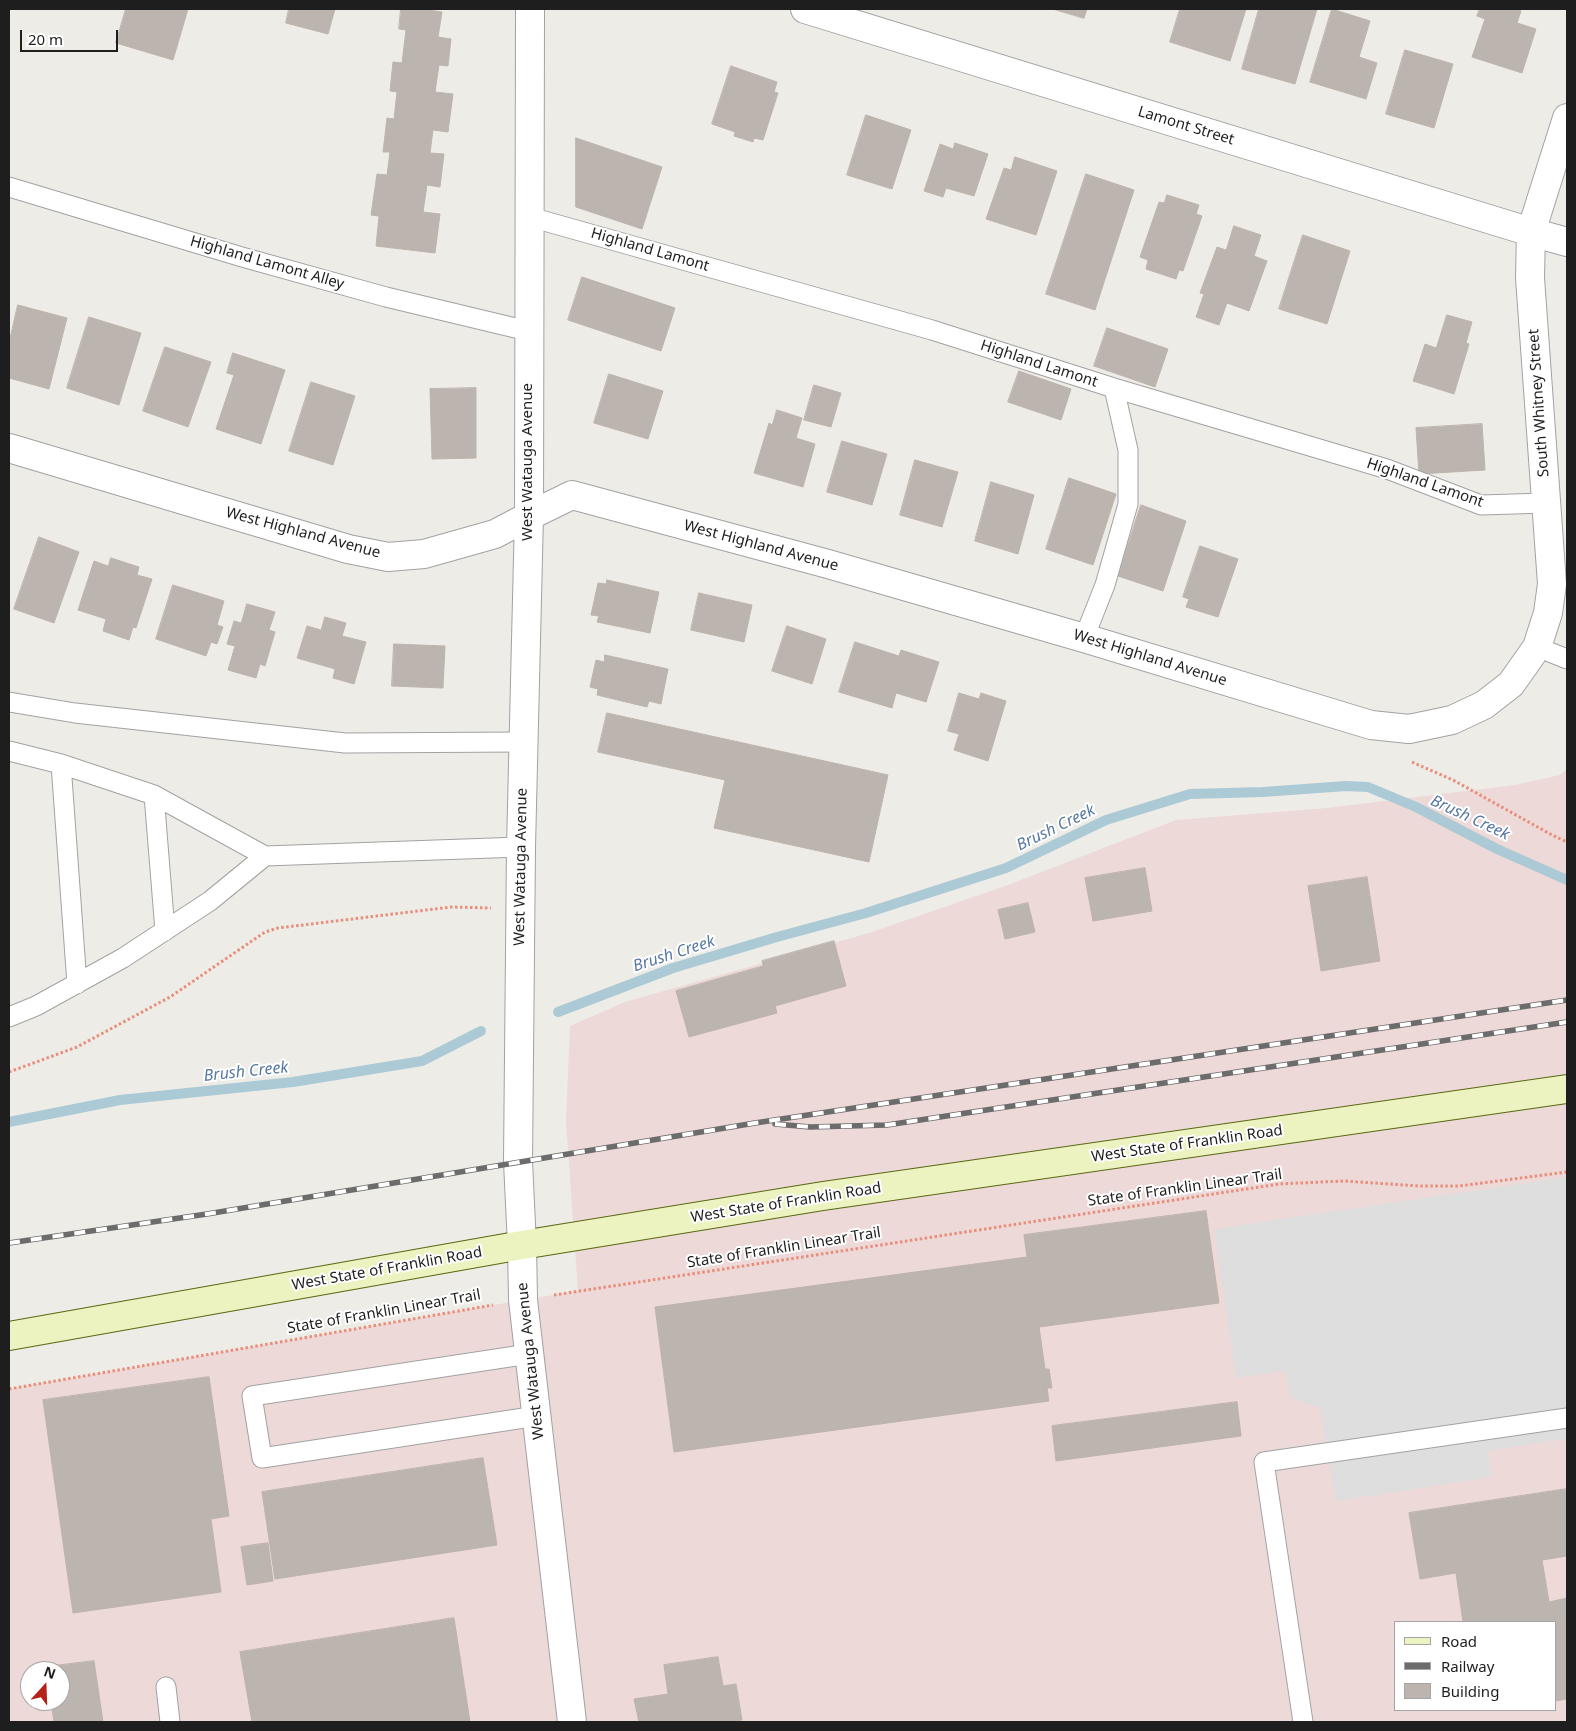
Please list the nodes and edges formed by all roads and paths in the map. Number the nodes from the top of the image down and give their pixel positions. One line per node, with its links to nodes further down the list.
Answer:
1 (530, 9): 5 (street, West Watauga Avenue)
2 (805, 9): 6 (street, Lamont Street)
3 (1567, 118): 6 (street, South Whitney Street)
4 (9, 187): 8 (lane, Highland Lamont Alley)
5 (530, 217): 8 (street, West Watauga Avenue); 9 (lane, Highland Lamont)
6 (1531, 232): 7 (street, Lamont Street); 11 (street, South Whitney Street)
7 (1567, 242)
8 (528, 331): 12 (street, West Watauga Avenue)
9 (1114, 388): 11 (lane, Highland Lamont); 13 (lane)
10 (9, 448): 12 (street, West Highland Avenue)
11 (1546, 503): 14 (street, South Whitney Street)
12 (529, 516): 13 (street, West Highland Avenue); 18 (street, West Watauga Avenue)
13 (1084, 638): 16 (street, West Highland Avenue)
14 (1537, 646): 15 (lane); 16 (street, South Whitney Street)
15 (1567, 660)
16 (1511, 684)
17 (9, 702): 18 (lane)
18 (523, 742): 24 (street, West Watauga Avenue)
19 (9, 751): 21 (lane)
20 (1412, 762): 23 (path)
21 (61, 764): 22 (lane); 28 (lane)
22 (154, 795): 25 (lane); 27 (lane)
23 (1567, 842)
24 (521, 847): 25 (lane); 26 (street, West Watauga Avenue)
25 (265, 856): 27 (lane)
26 (520, 908): 30 (path); 33 (street, West Watauga Avenue)
27 (165, 931): 28 (lane)
28 (77, 984): 29 (lane)
29 (9, 1017)
30 (9, 1072)
31 (1567, 1089): 33 (main road, West State of Franklin Road)
32 (1567, 1172): 34 (path, State of Franklin Linear Trail)
33 (522, 1245): 34 (street, West Watauga Avenue); 35 (main road, West State of Franklin Road)
34 (523, 1300): 36 (street, West Watauga Avenue); 37 (path, State of Franklin Linear Trail)
35 (9, 1336)
36 (529, 1354): 38 (street, West Watauga Avenue); 38 (lane)
37 (9, 1389)
38 (536, 1416): 42 (street, West Watauga Avenue)
39 (1567, 1418): 43 (lane)
40 (166, 1687): 41 (lane)
41 (170, 1722)
42 (572, 1722)
43 (1303, 1722)

